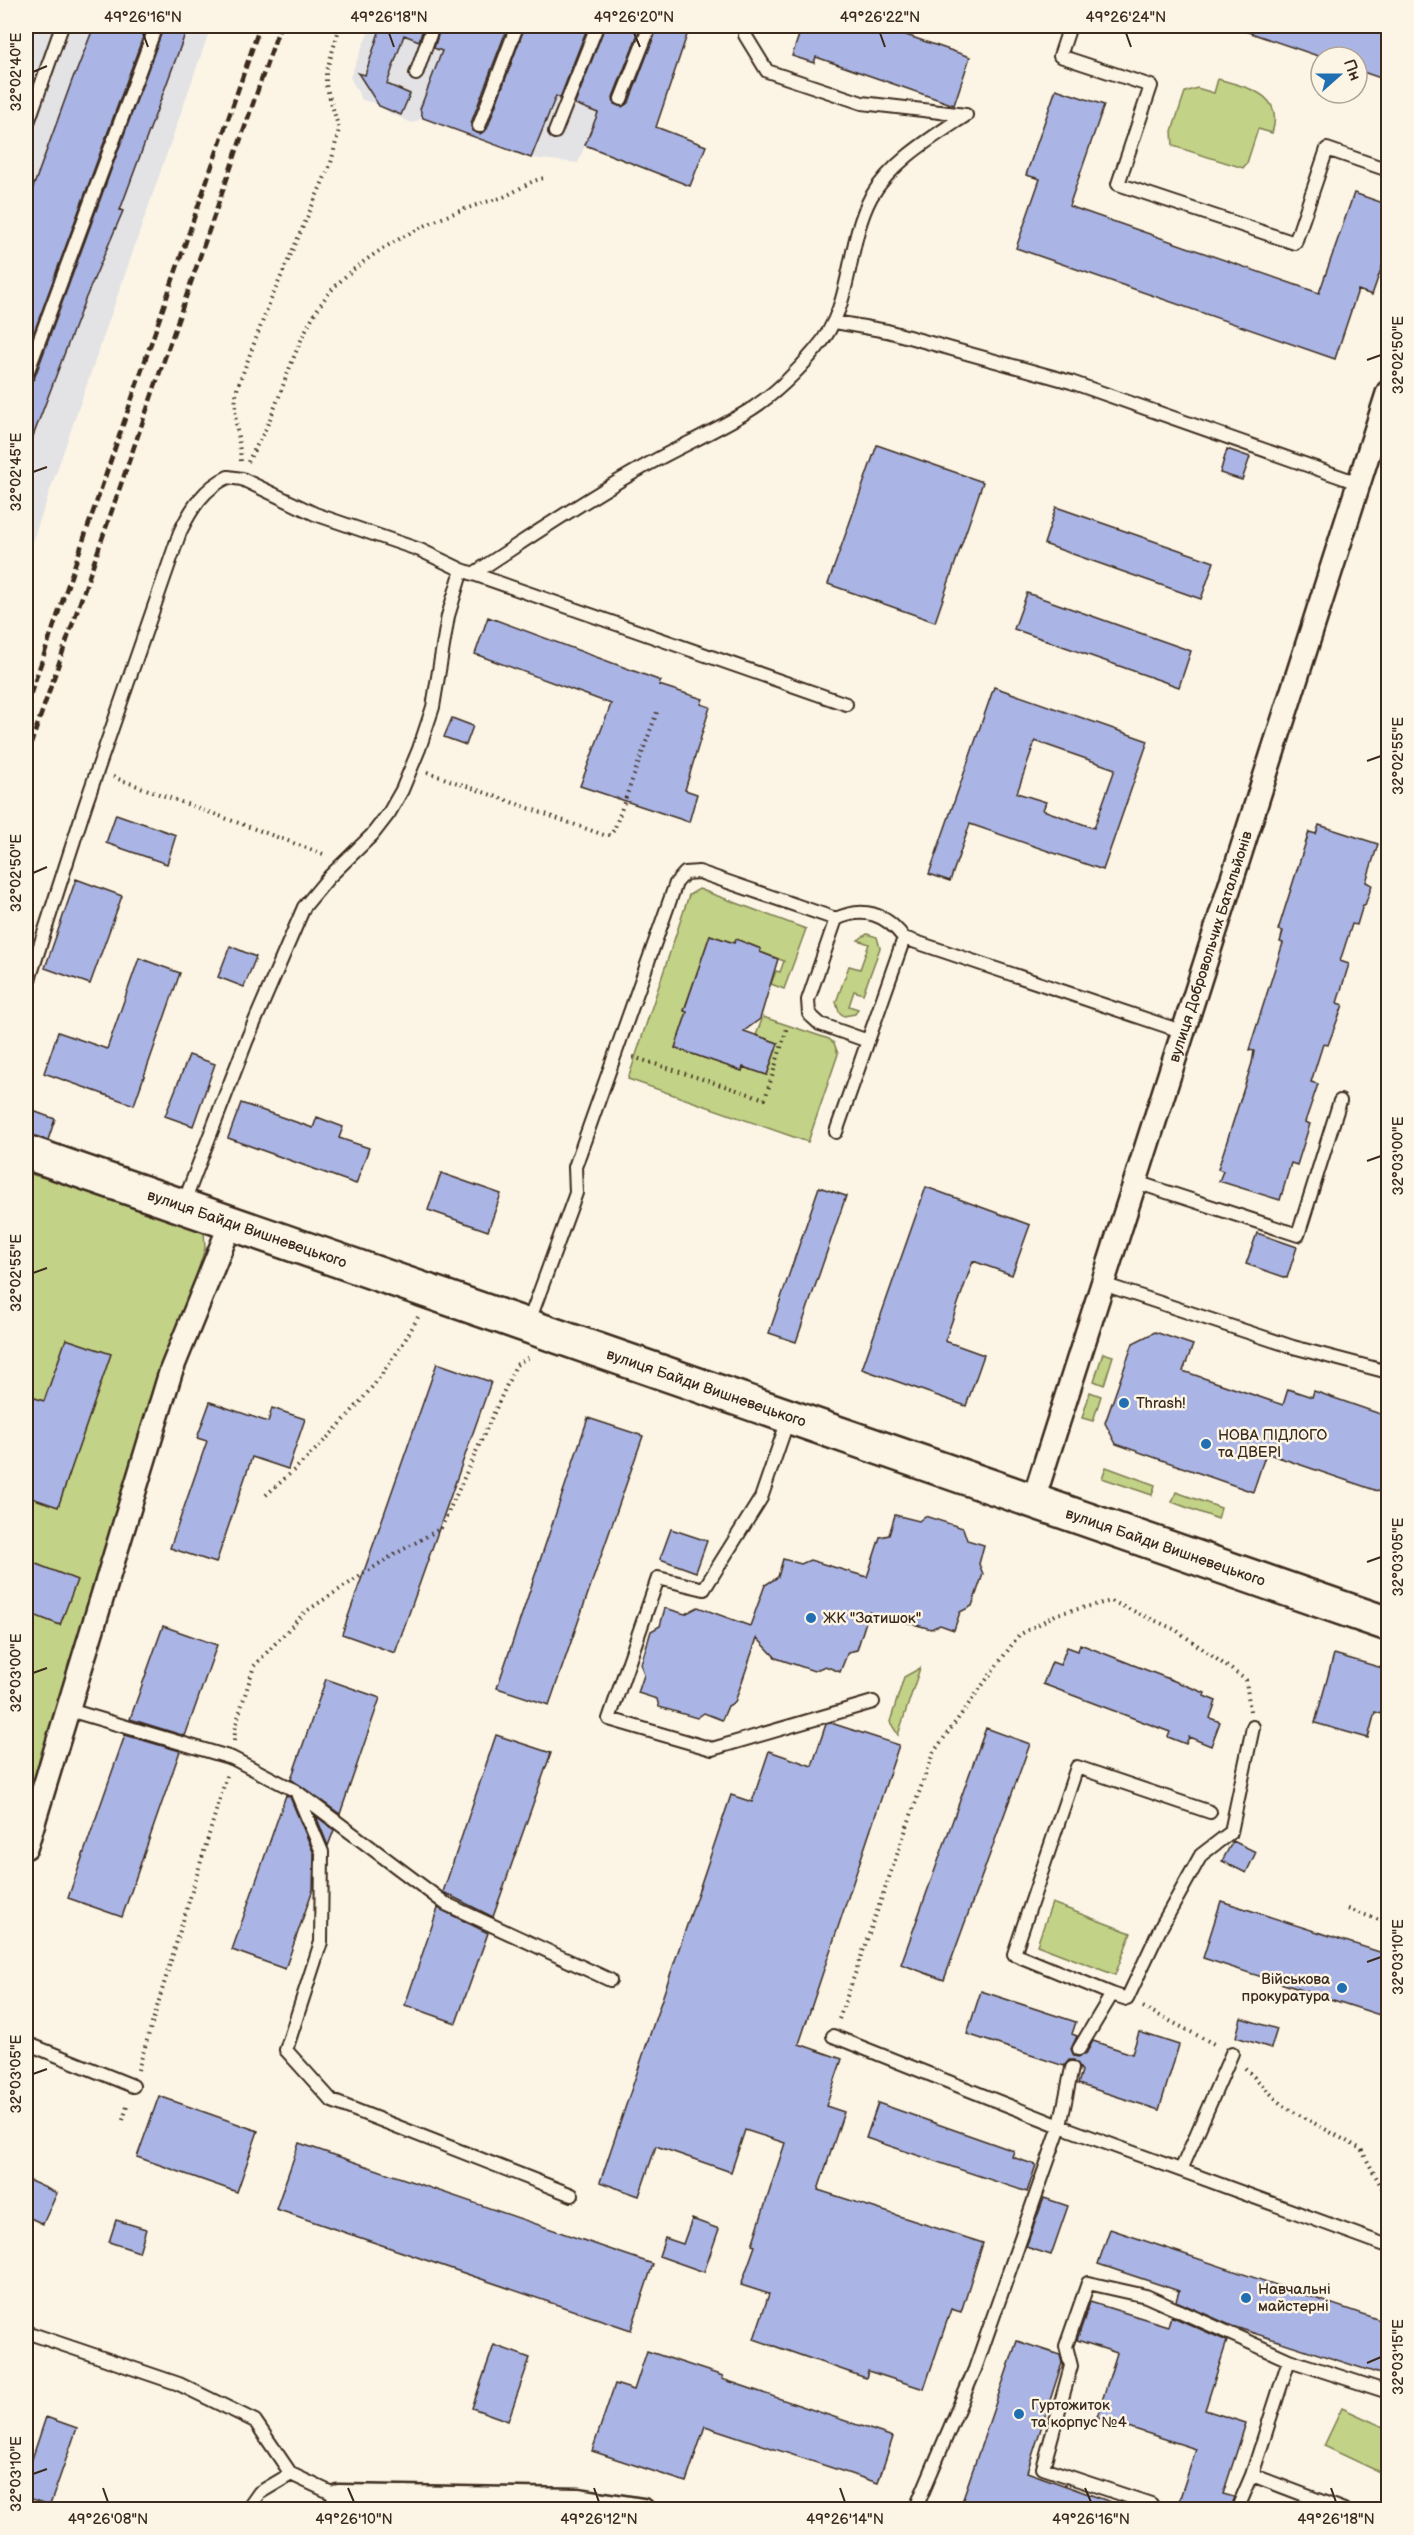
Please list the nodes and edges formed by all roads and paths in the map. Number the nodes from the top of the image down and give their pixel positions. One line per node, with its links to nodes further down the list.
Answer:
1 (62, 26): 13 (lane)
2 (156, 26): 18 (lane)
3 (340, 26): 20 (path)
4 (433, 26): 10 (lane)
5 (517, 26): 12 (lane)
6 (597, 26): 14 (lane)
7 (650, 26): 11 (lane)
8 (748, 26): 17 (lane)
9 (1070, 26): 15 (lane)
10 (416, 74)
11 (621, 99)
12 (479, 126)
13 (26, 128)
14 (555, 132)
15 (1389, 170)
16 (546, 178): 20 (path)
17 (835, 322): 21 (lane); 22 (lane)
18 (26, 376)
19 (1389, 392): 21 (street, вулиця Добровольчих Батальйонів)
20 (242, 479): 22 (lane); 26 (lane)
21 (1358, 483): 32 (street, вулиця Добровольчих Батальйонів)
22 (467, 572): 23 (lane); 25 (lane)
23 (846, 704)
24 (657, 712): 25 (path)
25 (412, 766): 27 (lane)
26 (98, 771): 27 (path); 30 (lane)
27 (344, 862): 39 (lane)
28 (837, 919): 29 (lane); 33 (lane); 34 (lane)
29 (904, 938): 32 (lane); 33 (lane)
30 (26, 989)
31 (788, 1025): 34 (path)
32 (1184, 1032): 38 (street, вулиця Добровольчих Батальйонів)
33 (868, 1041): 36 (lane)
34 (616, 1051): 43 (lane)
35 (1340, 1101): 38 (lane)
36 (836, 1132)
37 (26, 1152): 39 (street, вулиця Байди Вишневецького)
38 (1136, 1182): 41 (street, вулиця Добровольчих Батальйонів)
39 (183, 1206): 40 (street, вулиця Байди Вишневецького)
40 (231, 1222): 42 (street, вулиця Байди Вишневецького); 51 (street)
41 (1103, 1284): 45 (lane); 48 (street, вулиця Добровольчих Батальйонів)
42 (431, 1292): 43 (street, вулиця Байди Вишневецького); 47 (path)
43 (527, 1325): 44 (street, вулиця Байди Вишневецького)
44 (562, 1338): 46 (street, вулиця Байди Вишневецького); 53 (path)
45 (1389, 1372)
46 (789, 1416): 48 (street, вулиця Байди Вишневецького); 50 (lane)
47 (266, 1495)
48 (1033, 1500): 49 (street, вулиця Байди Вишневецького)
49 (1389, 1624)
50 (873, 1702)
51 (69, 1710): 53 (lane); 56 (street)
52 (1253, 1727): 61 (lane); 62 (path)
53 (231, 1758): 54 (lane); 67 (path)
54 (296, 1791): 59 (lane); 71 (lane)
55 (1210, 1812): 60 (lane)
56 (26, 1847)
57 (1348, 1909): 58 (path)
58 (1389, 1923)
59 (610, 1980)
60 (1112, 1995): 61 (lane); 64 (lane)
61 (1127, 1999): 65 (path)
62 (833, 2036): 69 (lane)
63 (26, 2043): 67 (lane)
64 (1079, 2049)
65 (1232, 2053): 70 (lane); 72 (path)
66 (1072, 2068): 69 (lane)
67 (133, 2086): 68 (path)
68 (123, 2120)
69 (1060, 2126): 70 (lane); 83 (lane)
70 (1181, 2170): 73 (lane)
71 (572, 2195)
72 (1389, 2199)
73 (1389, 2246)
74 (26, 2332): 77 (lane)
75 (1289, 2360): 76 (lane); 78 (lane); 84 (lane)
76 (1389, 2392)
77 (291, 2474): 79 (lane); 81 (lane)
78 (1252, 2475): 85 (lane); 86 (lane)
79 (338, 2496): 80 (street)
80 (484, 2504): 82 (street)
81 (247, 2510)
82 (643, 2510)
83 (915, 2510)
84 (1155, 2510)
85 (1237, 2510)
86 (1344, 2510)

